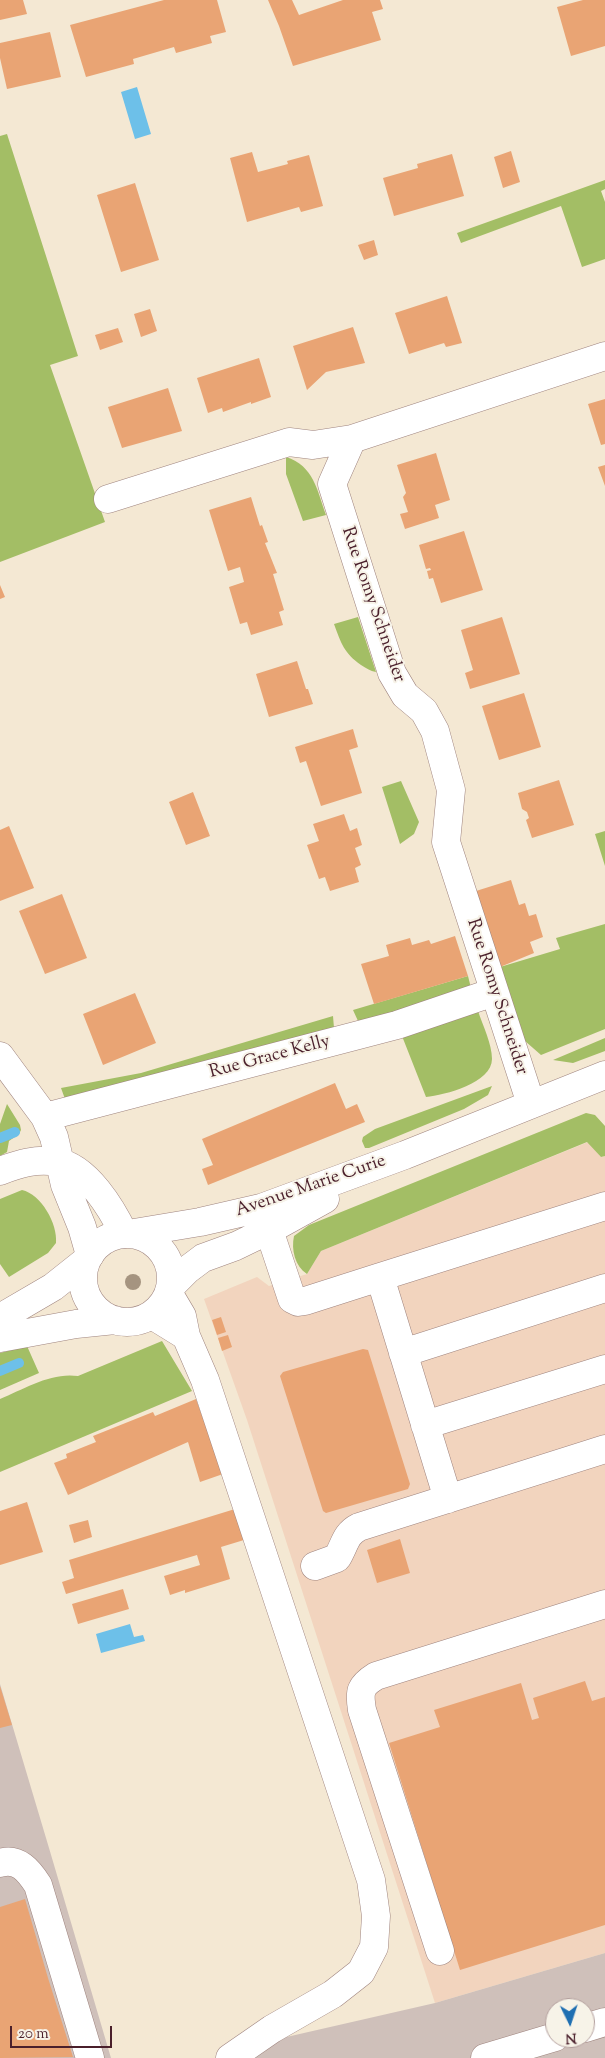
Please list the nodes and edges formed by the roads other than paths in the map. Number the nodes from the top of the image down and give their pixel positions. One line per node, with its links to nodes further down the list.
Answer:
1 (605, 356): 2 (street)
2 (352, 439): 3 (street); 4 (street)
3 (288, 442): 4 (street, Rue Romy Schneider); 5 (street)
4 (332, 484): 6 (street, Rue Romy Schneider)
5 (108, 499)
6 (494, 992): 9 (street, Rue Romy Schneider); 10 (street, Rue Grace Kelly)
7 (0, 1056): 10 (street)
8 (605, 1075): 9 (street, Avenue Marie Curie)
9 (531, 1104): 11 (street, Avenue Marie Curie)
10 (44, 1117): 12 (street)
11 (405, 1155): 15 (street, Avenue Marie Curie); 16 (street, Avenue Marie Curie)
12 (59, 1162): 13 (street); 16 (street); 17 (street)
13 (0, 1171)
14 (605, 1206): 18 (street)
15 (270, 1230): 18 (street); 20 (street, Avenue Marie Curie)
16 (126, 1234): 17 (street); 20 (street)
17 (89, 1257): 21 (street); 22 (street)
18 (380, 1277): 24 (street)
19 (605, 1288): 24 (street)
20 (164, 1298): 22 (street); 35 (street)
21 (0, 1318)
22 (115, 1320): 23 (street)
23 (0, 1338)
24 (403, 1352): 26 (street)
25 (605, 1369): 26 (street)
26 (425, 1425): 28 (street)
27 (605, 1449): 28 (street)
28 (448, 1499): 29 (street)
29 (315, 1566)
30 (605, 1604): 32 (street)
31 (0, 1863): 34 (street)
32 (440, 1951)
33 (545, 2040): 36 (street)
34 (90, 2058)
35 (230, 2058)
36 (485, 2058)

